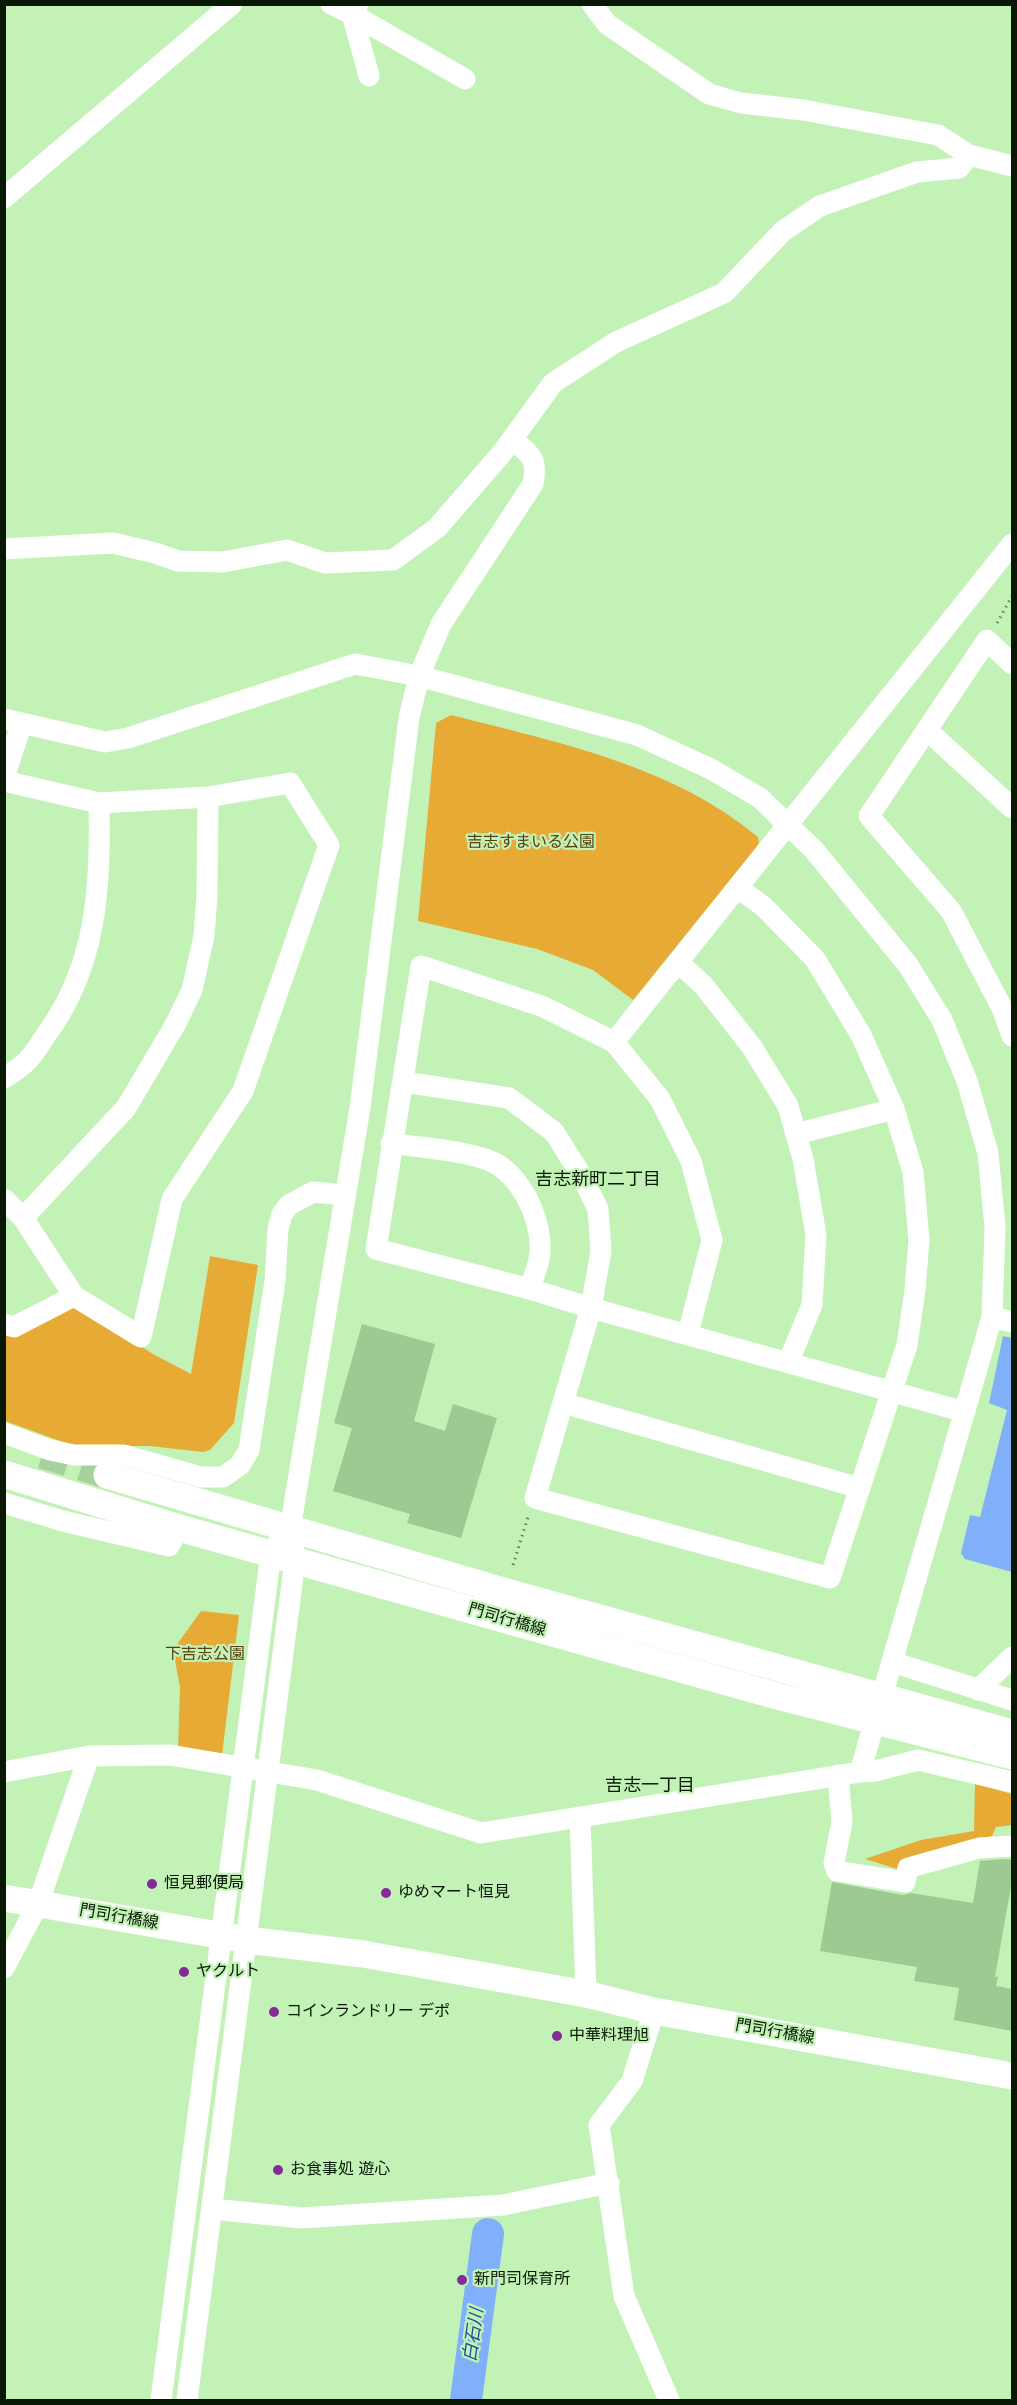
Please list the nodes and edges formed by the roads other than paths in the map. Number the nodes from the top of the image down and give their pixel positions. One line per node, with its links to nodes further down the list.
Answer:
1 (232, 4): 9 (street)
2 (331, 4): 4 (street)
3 (592, 4): 7 (street)
4 (355, 9): 5 (street); 6 (street)
5 (369, 76)
6 (465, 79)
7 (969, 155): 8 (street); 10 (street)
8 (1012, 166)
9 (4, 198)
10 (512, 439): 12 (street); 14 (street)
11 (1012, 544): 21 (street)
12 (4, 549)
13 (1012, 664): 16 (street)
14 (419, 676): 15 (street); 21 (street); 32 (street)
15 (14, 721): 17 (street)
16 (927, 730): 20 (street); 24 (street)
17 (4, 780): 19 (street)
18 (208, 797): 19 (street); 34 (street); 36 (street)
19 (99, 803): 27 (street)
20 (1012, 808)
21 (788, 825): 22 (street); 38 (street)
22 (738, 888): 23 (street); 29 (street)
23 (678, 962): 26 (street); 30 (street)
24 (1007, 1006): 25 (street)
25 (1012, 1036)
26 (614, 1042): 28 (street); 41 (street)
27 (4, 1078)
28 (404, 1082): 31 (street); 37 (street)
29 (894, 1108): 30 (street); 43 (street)
30 (796, 1134): 42 (street)
31 (391, 1143): 35 (street); 35 (street)
32 (344, 1195): 46 (street); 52 (street)
33 (4, 1199): 34 (street)
34 (23, 1218): 36 (street)
35 (530, 1289): 37 (street)
36 (74, 1296): 40 (street)
37 (591, 1308): 41 (street); 44 (street)
38 (992, 1317): 39 (street); 45 (street)
39 (1012, 1322)
40 (4, 1324)
41 (688, 1334): 42 (street)
42 (788, 1363): 43 (street)
43 (891, 1392): 45 (street); 49 (street)
44 (563, 1403): 49 (street); 49 (street)
45 (965, 1412): 55 (street)
46 (4, 1433)
47 (4, 1474): 51 (main road, 門司行橋線)
48 (107, 1475): 52 (main road, 門司行橋線)
49 (860, 1488)
50 (4, 1503): 51 (street)
51 (179, 1528): 53 (main road, 門司行橋線)
52 (290, 1528): 53 (street); 58 (main road, 門司行橋線)
53 (283, 1556): 58 (main road, 門司行橋線); 62 (street); 65 (street)
54 (1012, 1657): 56 (street)
55 (892, 1662): 56 (street); 58 (street)
56 (978, 1690): 57 (street)
57 (1012, 1700)
58 (877, 1708): 59 (main road, 門司行橋線); 61 (main road, 門司行橋線); 64 (street)
59 (1012, 1733)
60 (89, 1756): 62 (street); 63 (street); 71 (street)
61 (1012, 1756)
62 (242, 1767): 65 (street); 72 (street)
63 (4, 1772)
64 (860, 1772): 66 (street); 67 (street)
65 (266, 1773): 68 (street); 72 (street)
66 (838, 1775): 68 (street); 69 (street)
67 (1012, 1782)
68 (580, 1817): 74 (street)
69 (1012, 1846)
70 (4, 1898): 71 (main road, 門司行橋線)
71 (38, 1904): 72 (main road, 門司行橋線); 73 (street)
72 (234, 1937): 74 (main road, 門司行橋線); 78 (street); 79 (street)
73 (4, 1968)
74 (586, 1994): 75 (main road, 門司行橋線)
75 (654, 2011): 76 (main road, 門司行橋線); 77 (street)
76 (1012, 2076)
77 (609, 2183): 78 (street); 81 (street)
78 (212, 2209): 80 (street)
79 (161, 2400)
80 (187, 2400)
81 (669, 2400)

